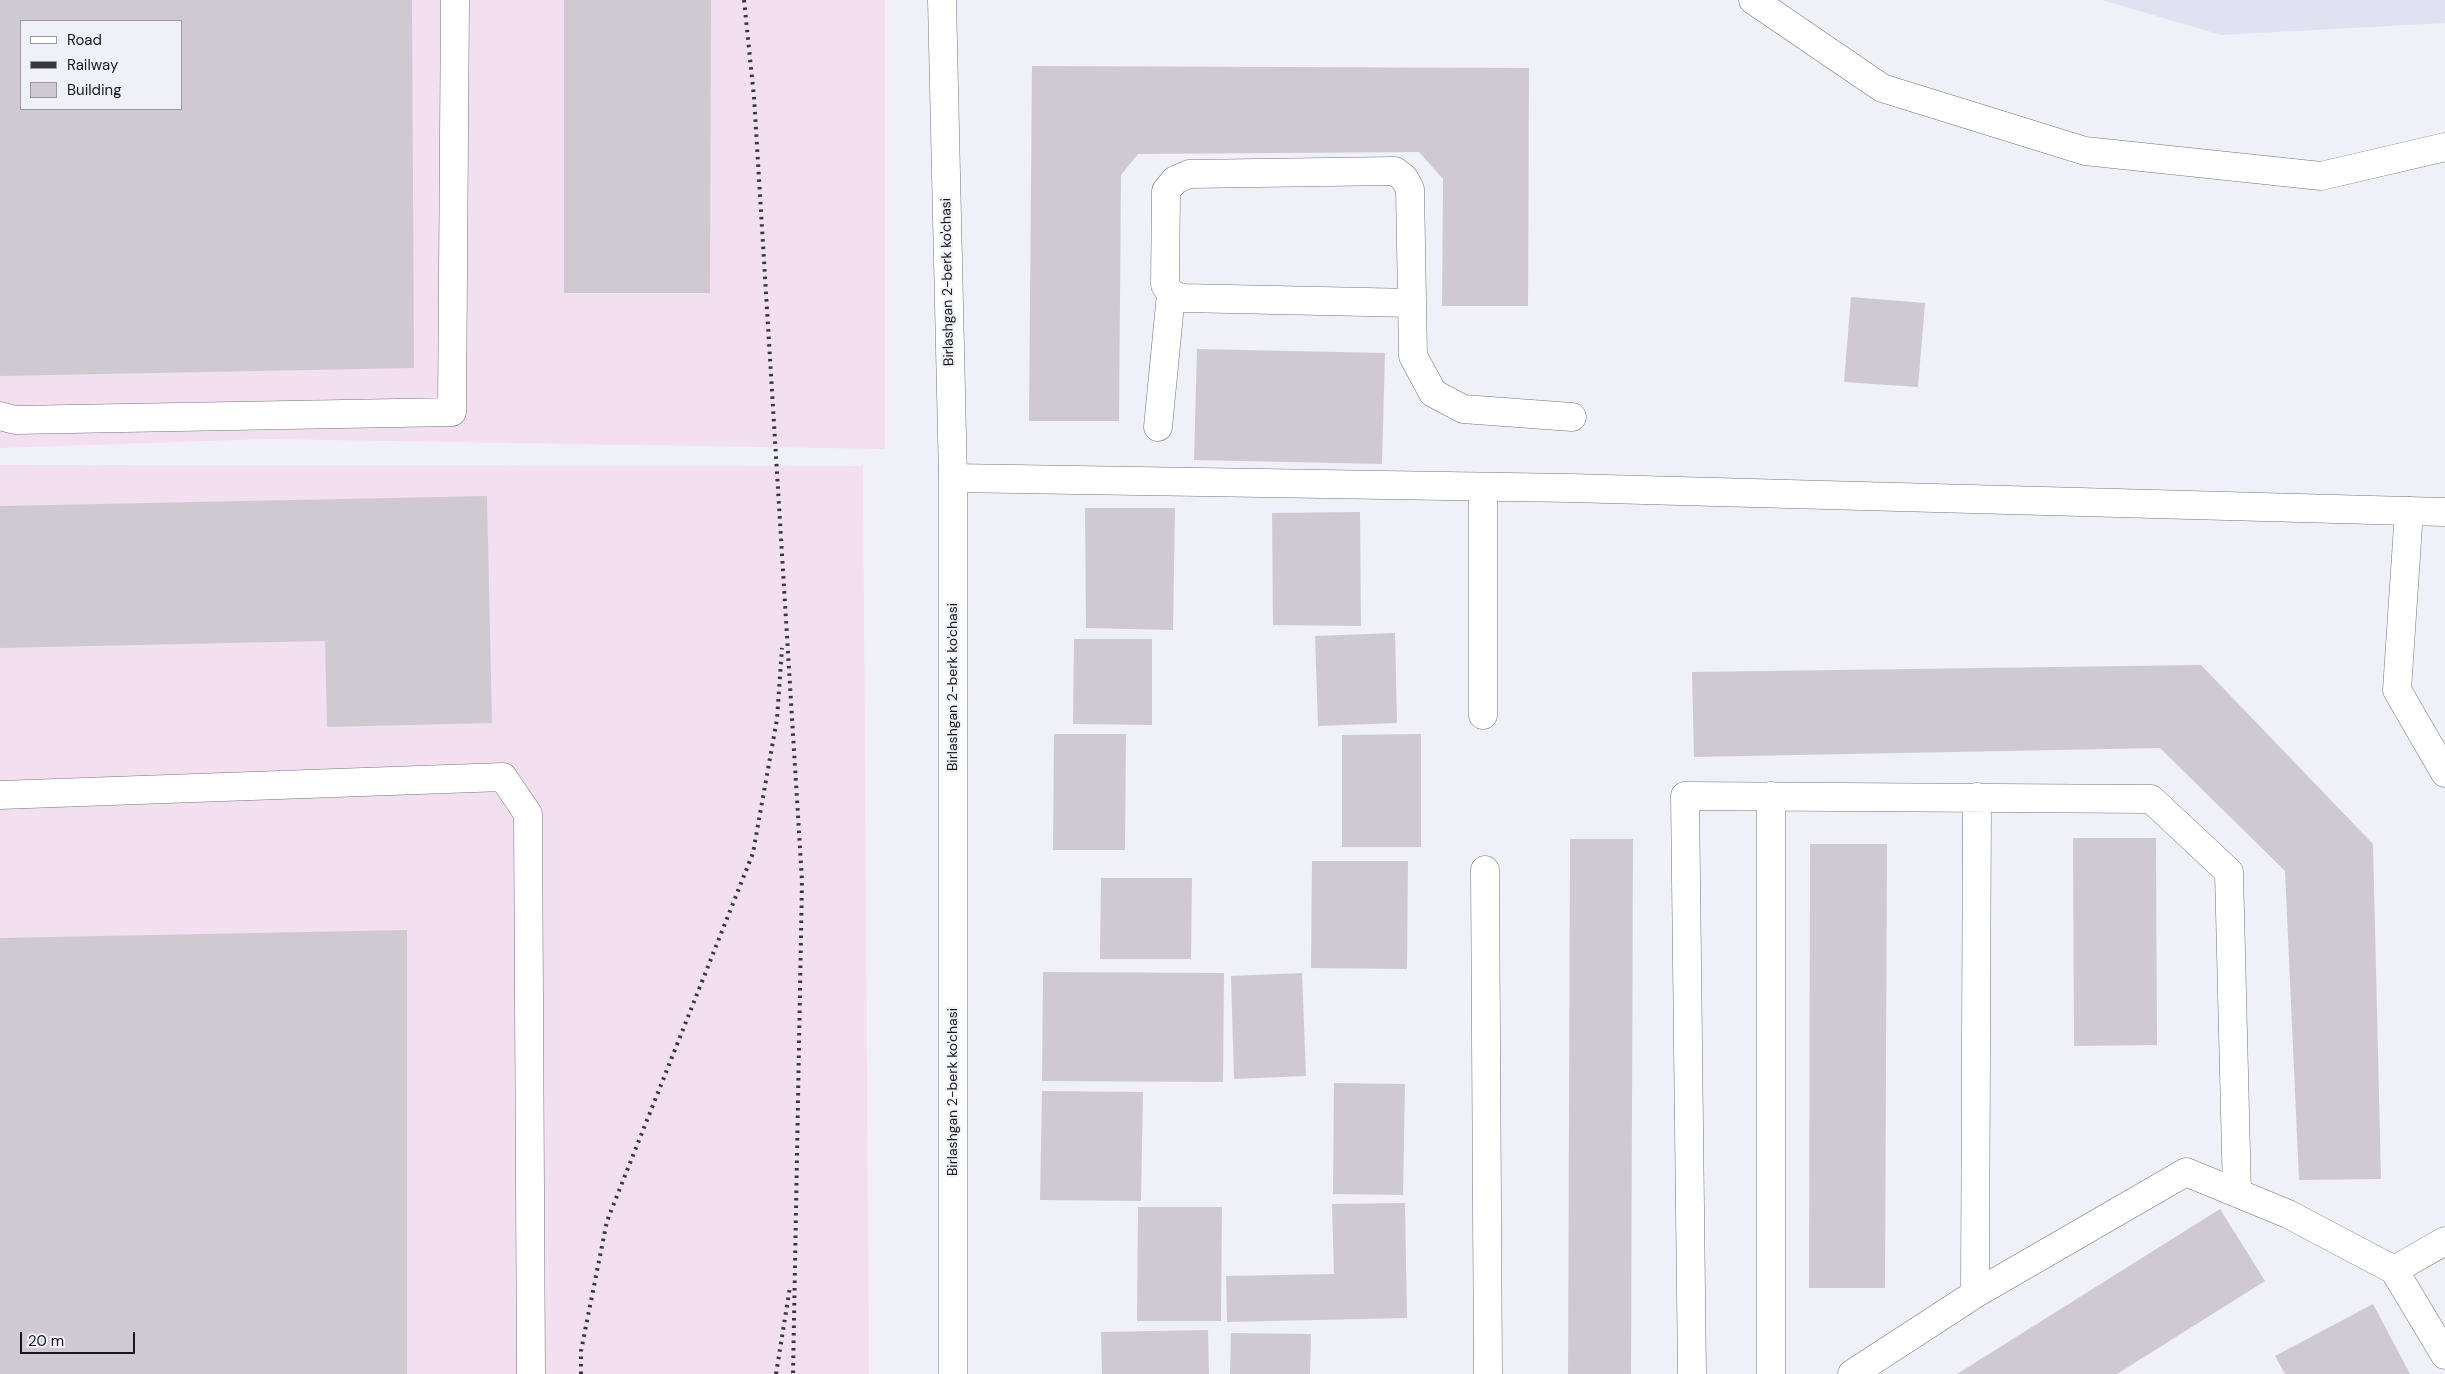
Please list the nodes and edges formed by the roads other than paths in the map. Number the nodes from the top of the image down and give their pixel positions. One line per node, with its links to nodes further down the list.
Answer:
1 (455, 0): 7 (street)
2 (942, 0): 10 (street, Birlashgan 2-berk ko'chasi)
3 (1753, 0): 4 (street)
4 (2445, 147)
5 (1171, 294): 6 (street); 6 (street); 9 (street)
6 (1412, 303): 8 (street)
7 (0, 416)
8 (1572, 417)
9 (1158, 427)
10 (953, 478): 11 (street); 26 (street, Birlashgan 2-berk ko'chasi)
11 (1483, 487): 12 (street); 14 (street)
12 (2409, 511): 13 (street); 15 (street)
13 (2445, 512)
14 (1482, 715)
15 (2445, 773)
16 (0, 795): 25 (street)
17 (1771, 796): 18 (street); 28 (street); 29 (street)
18 (1977, 797): 20 (street); 23 (street)
19 (1485, 870): 27 (street)
20 (2238, 1193): 22 (street); 23 (street)
21 (2445, 1241): 22 (street)
22 (2394, 1270): 24 (street)
23 (1975, 1294): 30 (street)
24 (2445, 1355)
25 (531, 1374)
26 (953, 1374)
27 (1488, 1374)
28 (1692, 1374)
29 (1771, 1374)
30 (1852, 1374)

